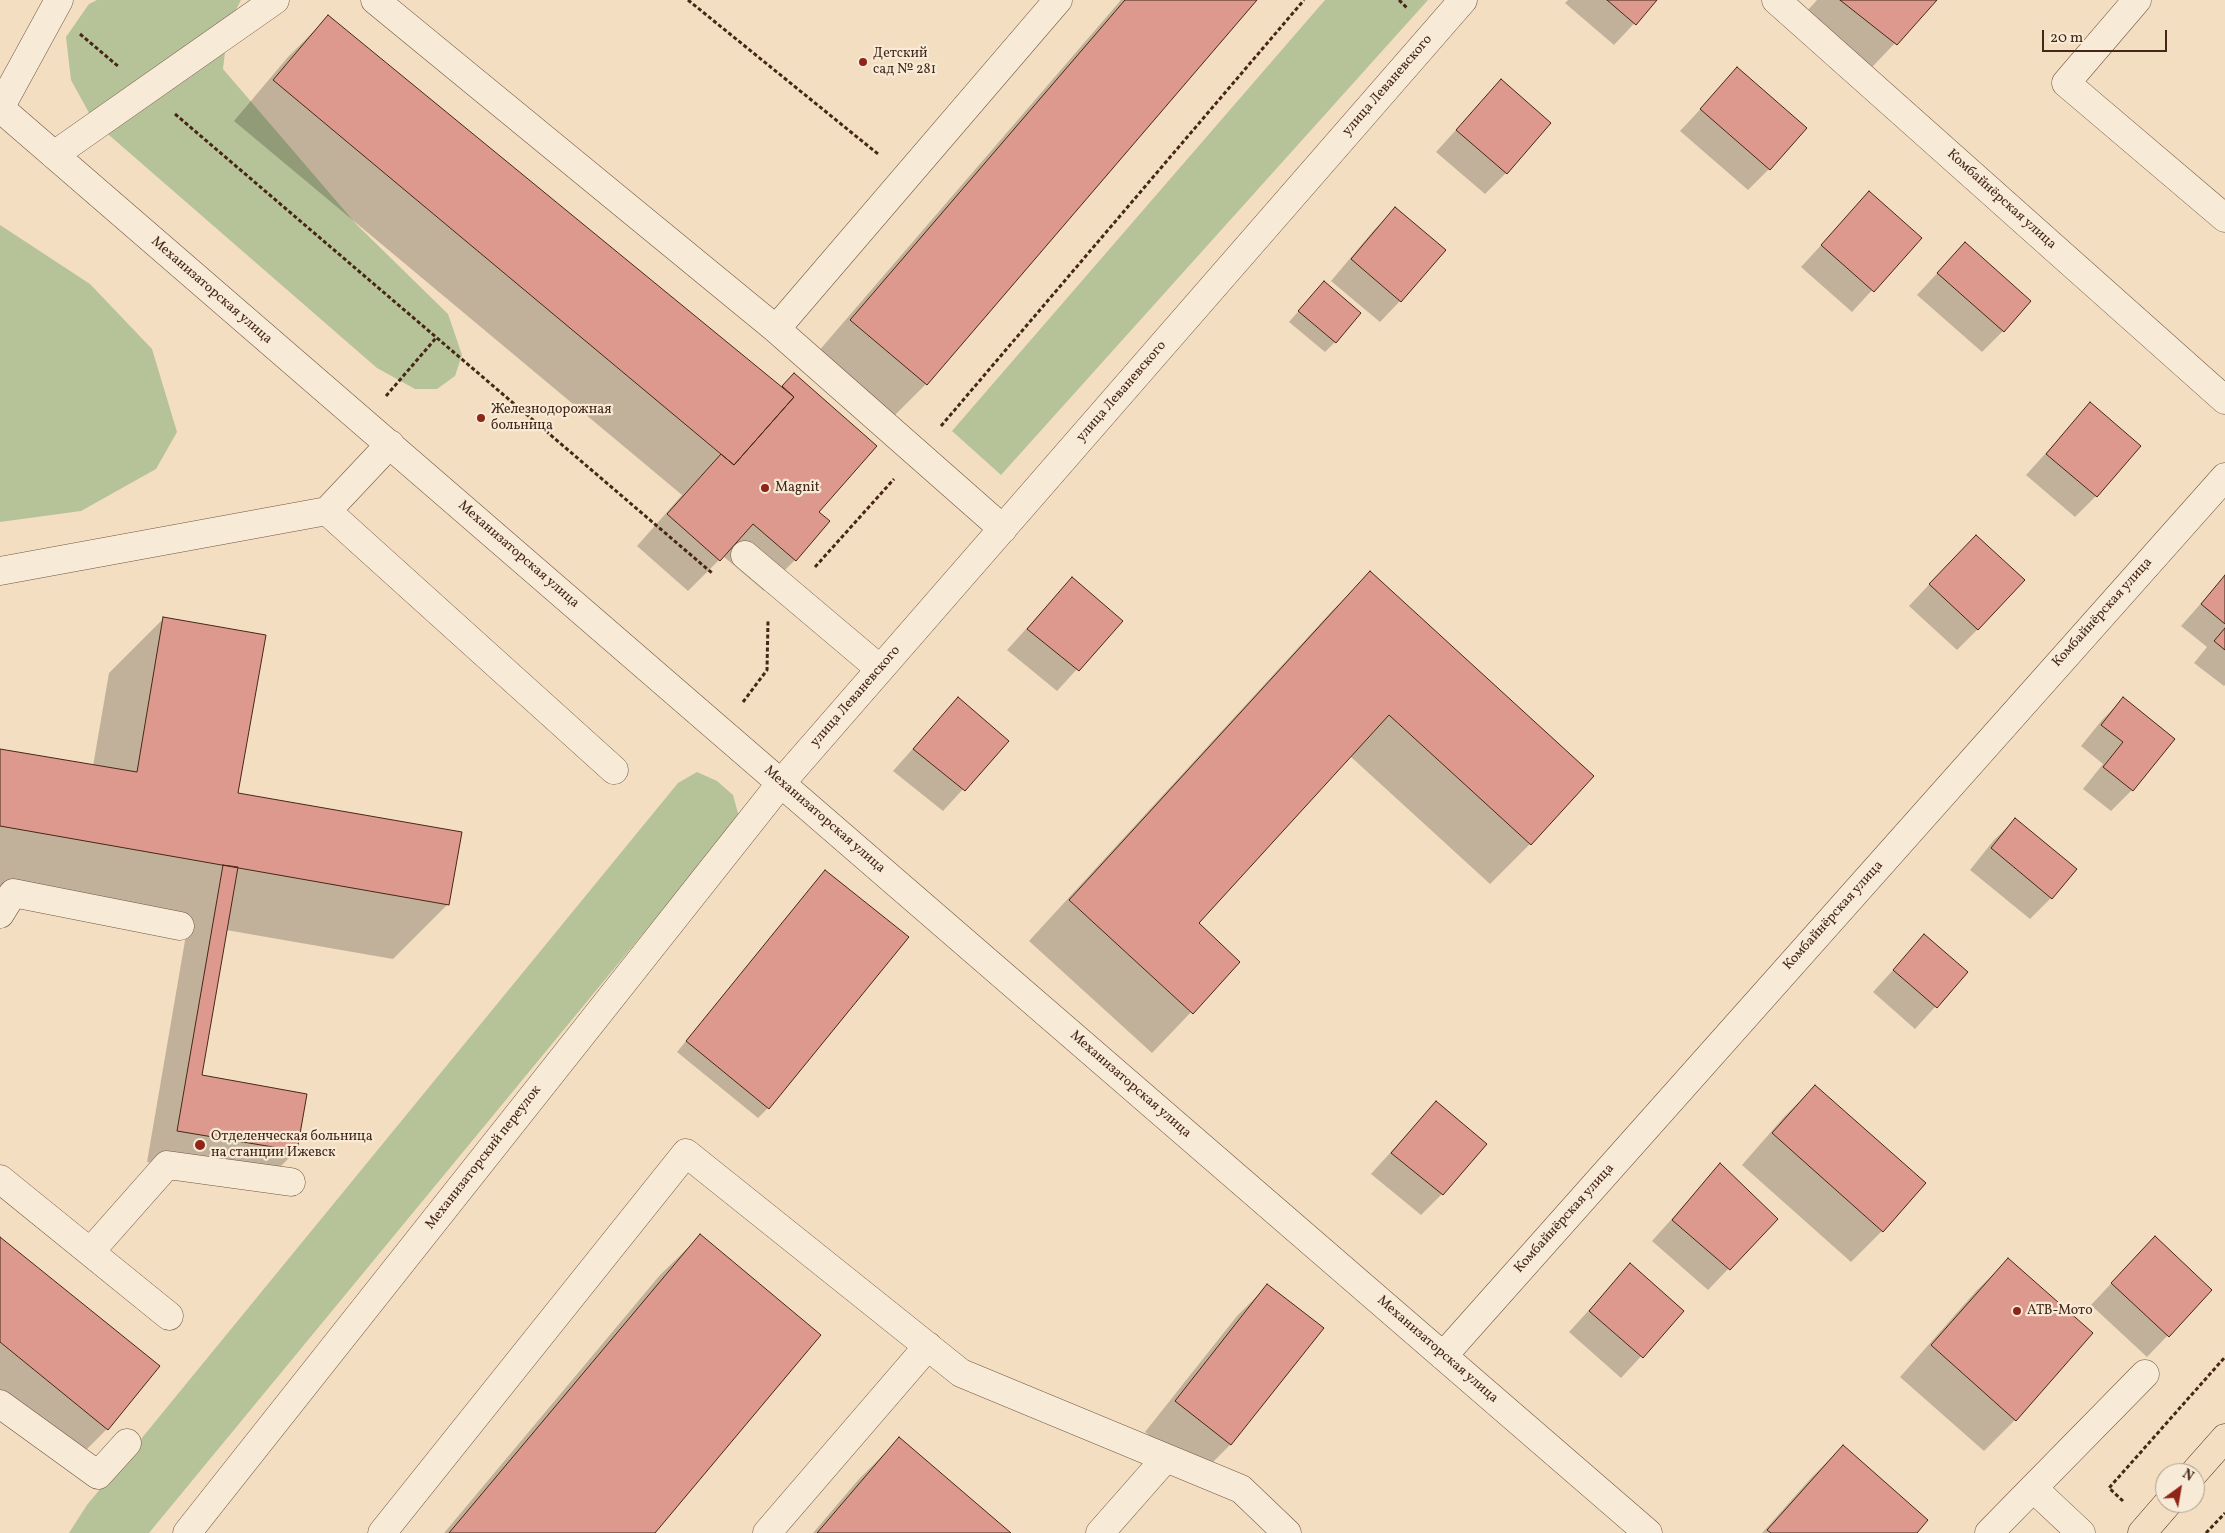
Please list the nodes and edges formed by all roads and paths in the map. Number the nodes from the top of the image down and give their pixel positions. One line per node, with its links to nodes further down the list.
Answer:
1 (58, 0): 9 (street)
2 (275, 0): 10 (street)
3 (375, 0): 13 (street)
4 (688, 0): 11 (path)
5 (1058, 0): 11 (street)
6 (1463, 0): 20 (street, улица Леваневского)
7 (1776, 0): 15 (street, Комбайнёрская улица)
8 (2137, 0): 12 (street)
9 (0, 108): 10 (street, Механизаторская улица)
10 (54, 155): 16 (street, Механизаторская улица)
11 (906, 176): 13 (street)
12 (2225, 218)
13 (776, 330): 20 (street)
14 (436, 338): 16 (path)
15 (2225, 400)
16 (364, 422): 17 (street, Механизаторская улица)
17 (390, 444): 19 (street); 25 (street, Механизаторская улица)
18 (2225, 476): 35 (street, Комбайнёрская улица)
19 (327, 511): 22 (street); 26 (street)
20 (1003, 529): 24 (street, улица Леваневского)
21 (745, 555): 24 (street)
22 (0, 571)
23 (768, 620): 25 (path)
24 (880, 670): 27 (street, улица Леваневского)
25 (722, 732): 27 (street, Механизаторская улица)
26 (614, 770)
27 (781, 783): 35 (street, Механизаторская улица); 47 (street, Механизаторский переулок)
28 (0, 914): 29 (street)
29 (180, 926)
30 (0, 1180): 32 (street)
31 (290, 1182): 32 (street)
32 (90, 1252): 33 (street)
33 (169, 1316)
34 (928, 1346): 41 (street); 48 (street); 49 (street)
35 (1443, 1356): 52 (street, Механизаторская улица)
36 (2225, 1356): 46 (path)
37 (2145, 1374): 43 (street)
38 (0, 1404): 40 (street)
39 (2225, 1438): 42 (main road)
40 (127, 1443)
41 (1166, 1458): 50 (street); 51 (street)
42 (2203, 1463)
43 (2033, 1488): 53 (street); 54 (street)
44 (2159, 1513): 46 (main road)
45 (2225, 1513): 55 (path)
46 (2145, 1529)
47 (187, 1533)
48 (382, 1533)
49 (767, 1533)
50 (1100, 1533)
51 (1288, 1533)
52 (1648, 1533)
53 (1989, 1533)
54 (2081, 1533)
55 (2206, 1533)

